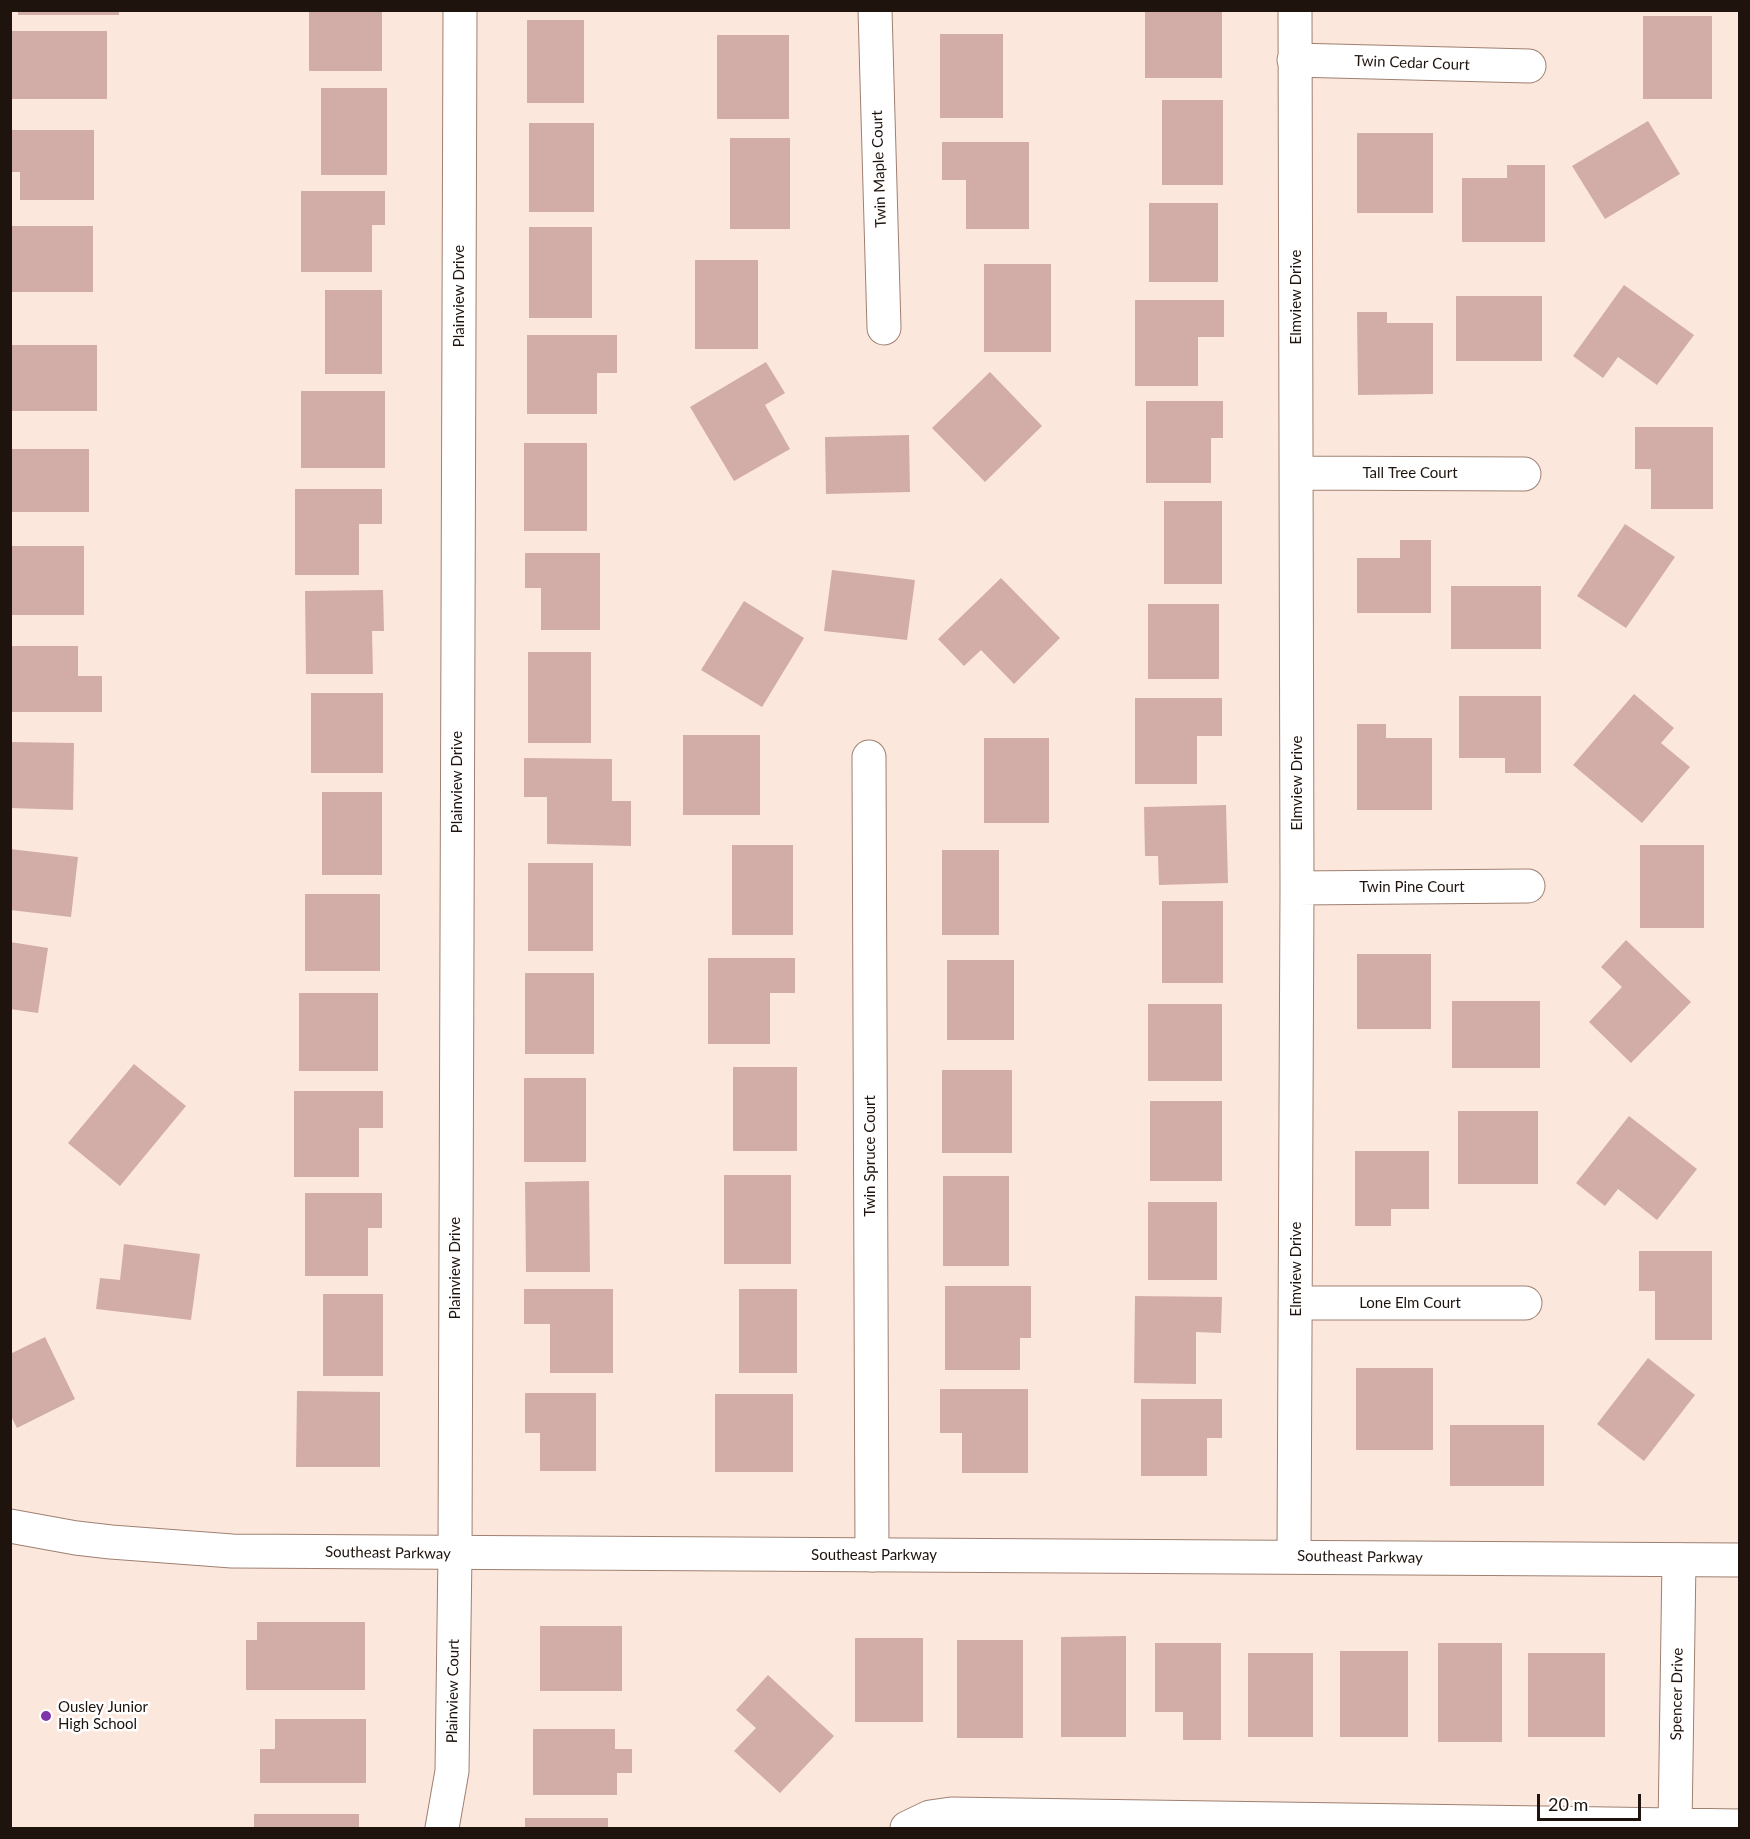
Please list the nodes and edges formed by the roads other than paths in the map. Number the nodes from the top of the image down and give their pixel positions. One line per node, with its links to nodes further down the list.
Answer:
1 (460, 10): 15 (street, Plainview Drive)
2 (875, 10): 6 (street, Twin Maple Court)
3 (1295, 10): 4 (street, Elmview Drive)
4 (1294, 60): 5 (street, Twin Cedar Court); 7 (street, Elmview Drive)
5 (1529, 66)
6 (884, 328)
7 (1297, 473): 8 (street, Tall Tree Court); 11 (street, Elmview Drive)
8 (1524, 474)
9 (869, 756): 16 (street, Twin Spruce Court)
10 (1528, 886): 11 (street, Twin Pine Court)
11 (1297, 888): 12 (street, Elmview Drive)
12 (1295, 1304): 13 (street, Lone Elm Court); 17 (street, Elmview Drive)
13 (1525, 1304)
14 (10, 1526): 15 (street, Southeast Parkway)
15 (455, 1553): 16 (street, Southeast Parkway); 23 (street, Plainview Court)
16 (872, 1555): 17 (street, Southeast Parkway)
17 (1294, 1556): 18 (street, Southeast Parkway)
18 (1679, 1560): 19 (street, Southeast Parkway); 22 (street, Spencer Drive)
19 (1740, 1560)
20 (1277, 1823): 22 (street); 24 (street)
21 (1740, 1826): 22 (street)
22 (1675, 1827)
23 (442, 1828)
24 (907, 1828)

